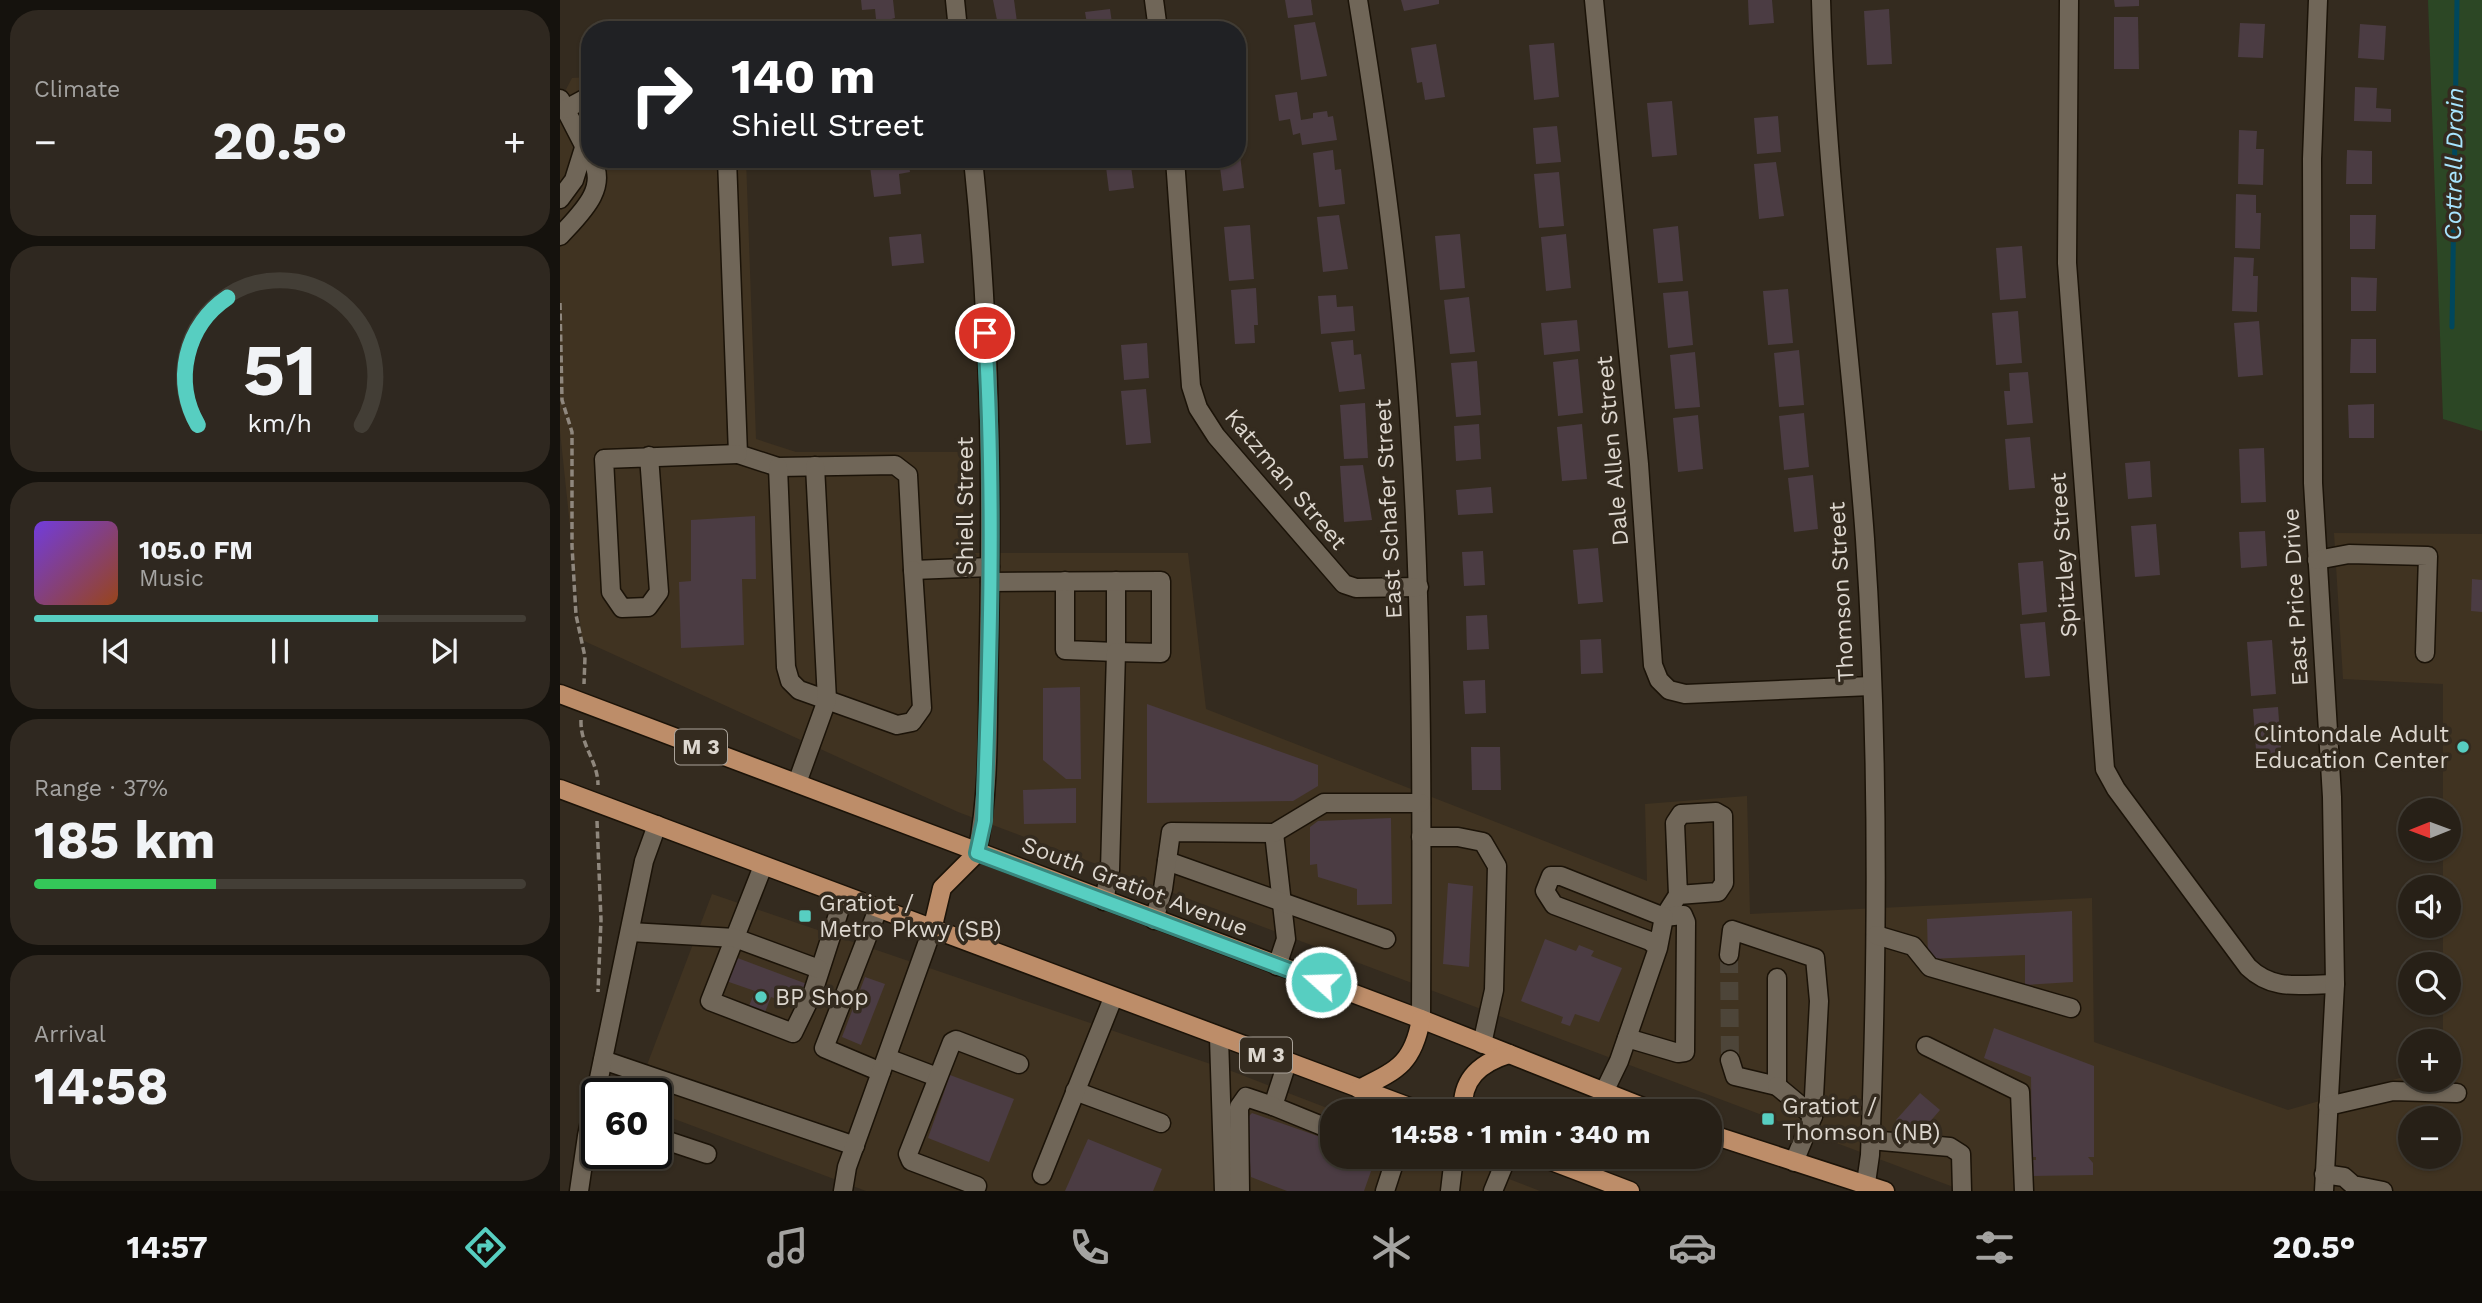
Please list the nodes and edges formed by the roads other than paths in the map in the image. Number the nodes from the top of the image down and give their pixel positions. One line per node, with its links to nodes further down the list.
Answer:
1 (955, 0): 8 (street)
2 (1154, 0): 9 (street)
3 (1358, 0): 29 (street, East Schafer Street)
4 (1594, 0): 32 (street, Dale Allen Street)
5 (1821, 0): 32 (street, Thomson Street)
6 (2069, 0): 61 (street, Spitzley Street)
7 (2318, 0): 24 (street, East Price Drive)
8 (957, 21)
9 (1157, 21)
10 (581, 99): 11 (street)
11 (563, 104): 12 (street)
12 (581, 141)
13 (581, 168): 18 (street)
14 (597, 168): 19 (street)
15 (727, 168): 20 (street)
16 (974, 168): 26 (street, Shiell Street)
17 (1176, 168): 29 (street, Katzman Street)
18 (560, 199)
19 (560, 236)
20 (738, 454): 21 (street); 23 (street)
21 (649, 456): 21 (street)
22 (816, 466): 23 (street); 25 (street); 34 (street)
23 (778, 467): 34 (street)
24 (2317, 560): 31 (street); 61 (street, East Price Drive)
25 (913, 570): 26 (street); 34 (street)
26 (990, 575): 28 (street); 41 (street, Shiell Street)
27 (1116, 581): 28 (street); 30 (street); 30 (street)
28 (1065, 582): 30 (street)
29 (1419, 587): 37 (street, East Schafer Street)
30 (1116, 652): 46 (street)
31 (2425, 653)
32 (1871, 686): 53 (street, Thomson Street)
33 (560, 694): 35 (main road, South Gratiot Avenue / M 3)
34 (827, 700): 35 (street)
35 (797, 783): 41 (main road, South Gratiot Avenue / M 3)
36 (560, 789): 38 (main road, M 3)
37 (1422, 803): 39 (street); 40 (street, East Schafer Street)
38 (657, 825): 43 (main road, M 3); 52 (street)
39 (1274, 833): 42 (street); 47 (street)
40 (1422, 837): 64 (street, East Schafer Street); 67 (street)
41 (977, 853): 46 (main road, South Gratiot Avenue / M 3); 51 (main road)
42 (1167, 861): 47 (street); 50 (street)
43 (763, 866): 45 (main road, M 3); 54 (street)
44 (1678, 895): 44 (street); 49 (street)
45 (844, 896): 48 (main road, M 3); 59 (street)
46 (1104, 901): 50 (main road, South Gratiot Avenue / M 3)
47 (1282, 902): 55 (street); 58 (street)
48 (878, 909): 51 (main road, M 3); 74 (street)
49 (1664, 917): 56 (street); 56 (street); 66 (street)
50 (1154, 920): 58 (main road, South Gratiot Avenue / M 3)
51 (932, 930): 62 (main road, M 3); 74 (street)
52 (630, 932): 54 (street); 70 (street)
53 (1876, 935): 63 (street); 92 (street, Thomson Street)
54 (735, 938): 59 (street); 59 (street)
55 (1386, 939)
56 (1658, 948): 66 (street)
57 (1729, 955): 88 (street)
58 (1277, 966): 64 (main road, South Gratiot Avenue / M 3)
59 (819, 969)
60 (1777, 978): 77 (street)
61 (2335, 984): 87 (street, East Price Drive)
62 (1113, 998): 65 (main road, M 3); 79 (street)
63 (2071, 1008)
64 (1421, 1019): 67 (main road, South Gratiot Avenue / M 3); 78 (main road)
65 (1219, 1038): 72 (main road, M 3); 85 (street)
66 (1627, 1038): 80 (street)
67 (1482, 1044): 69 (main road, South Gratiot Avenue / M 3)
68 (1926, 1046): 115 (street)
69 (1509, 1054): 80 (main road, South Gratiot Avenue / M 3); 83 (main road)
70 (603, 1060): 76 (street); 94 (street)
71 (1730, 1060): 77 (street)
72 (1287, 1063): 78 (main road, M 3); 86 (street)
73 (1018, 1064): 75 (street)
74 (884, 1065): 75 (street); 94 (street)
75 (937, 1077): 105 (street)
76 (600, 1078)
77 (1777, 1086): 88 (street)
78 (1359, 1089): 82 (main road, M 3)
79 (1075, 1090): 89 (street); 102 (street)
80 (1604, 1092): 84 (main road, South Gratiot Avenue / M 3)
81 (2458, 1093): 87 (street)
82 (1386, 1099)
83 (1462, 1099)
84 (1622, 1099)
85 (1231, 1106): 86 (street); 106 (street)
86 (1273, 1106): 90 (street)
87 (2328, 1106): 104 (street, East Price Drive)
88 (1812, 1115): 96 (street)
89 (1161, 1123)
90 (1320, 1125)
91 (1722, 1137): 96 (main road)
92 (1870, 1140): 103 (street, Thomson Street); 114 (street)
93 (672, 1142): 95 (street)
94 (855, 1146): 109 (street)
95 (707, 1154)
96 (1794, 1162): 103 (main road)
97 (583, 1169): 108 (street)
98 (1392, 1169): 110 (street)
99 (1453, 1169): 111 (street)
100 (1502, 1169): 107 (street)
101 (1572, 1169): 112 (main road)
102 (1042, 1175)
103 (1866, 1183): 113 (main road)
104 (2324, 1183): 116 (street)
105 (977, 1186)
106 (1232, 1189)
107 (1494, 1190)
108 (579, 1191)
109 (843, 1191)
110 (1385, 1191)
111 (1450, 1191)
112 (1630, 1191)
113 (1885, 1191)
114 (1962, 1191)
115 (2024, 1191)
116 (2383, 1191)

